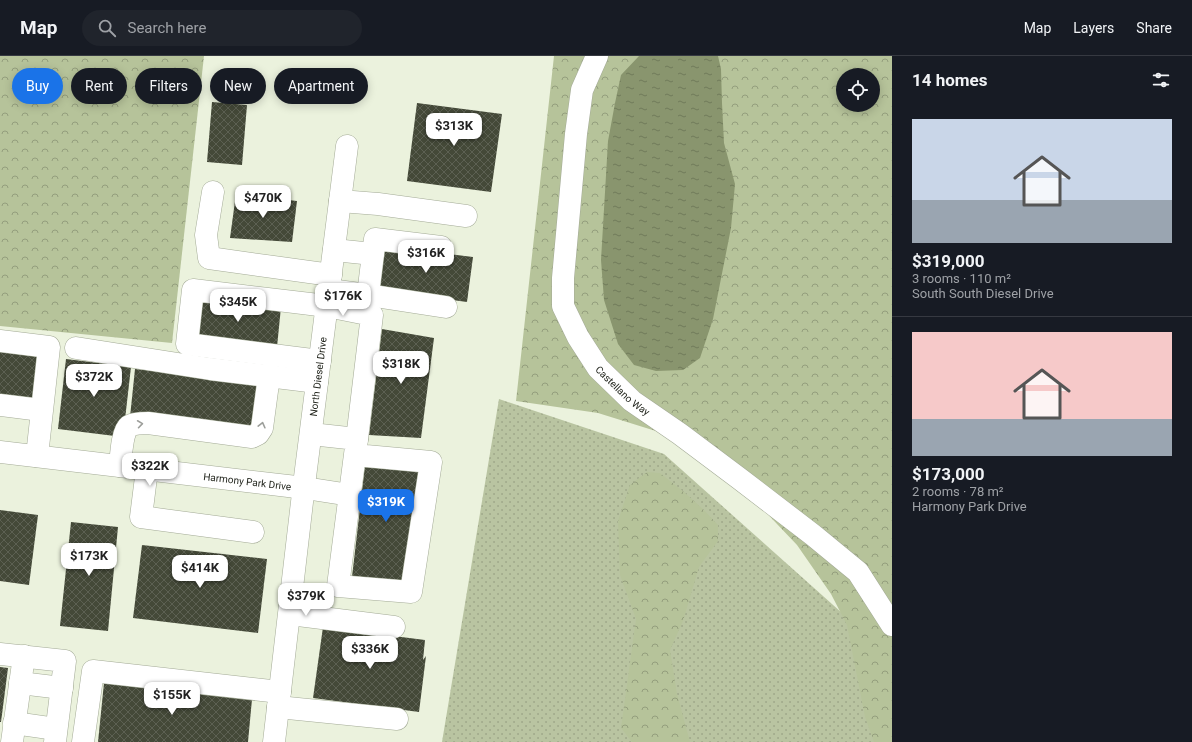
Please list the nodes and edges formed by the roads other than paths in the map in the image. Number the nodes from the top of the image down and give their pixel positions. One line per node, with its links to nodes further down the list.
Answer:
1 (597, 56): 29 (street, Castellano Way)
2 (347, 146): 4 (street, North Diesel Drive)
3 (213, 192): 9 (street)
4 (340, 201): 5 (street); 7 (street, North Diesel Drive)
5 (466, 216)
6 (441, 247): 8 (street)
7 (334, 250): 8 (street); 9 (street, North Diesel Drive)
8 (373, 254): 10 (street)
9 (329, 290): 10 (street); 14 (street, North Diesel Drive); 14 (street)
10 (371, 302): 11 (street); 20 (street)
11 (446, 307)
12 (0, 341): 18 (street)
13 (76, 348): 15 (street)
14 (320, 361): 16 (street, North Diesel Drive)
15 (269, 376): 16 (street); 23 (street, one-way to 15)
16 (317, 382): 19 (street, North Diesel Drive)
17 (0, 405): 18 (street)
18 (42, 410): 22 (street)
19 (311, 434): 20 (street); 25 (street, North Diesel Drive)
20 (356, 447): 26 (street); 26 (street)
21 (0, 452): 22 (street, Harmony Park Drive)
22 (37, 456): 23 (street, Harmony Park Drive)
23 (120, 466): 24 (street, Harmony Park Drive)
24 (147, 469): 25 (street, Harmony Park Drive); 27 (street)
25 (305, 488): 26 (street, Harmony Park Drive); 28 (street, North Diesel Drive)
26 (350, 495)
27 (253, 532)
28 (290, 614): 30 (street); 35 (street, North Diesel Drive)
29 (892, 624)
30 (394, 627)
31 (0, 654): 32 (street)
32 (24, 656): 33 (street); 34 (street)
33 (20, 683): 34 (street); 37 (street)
34 (62, 688): 38 (street)
35 (279, 699): 36 (street); 39 (street); 40 (street, North Diesel Drive)
36 (397, 719)
37 (13, 732): 38 (street)
38 (56, 735)
39 (83, 742)
40 (274, 742)

